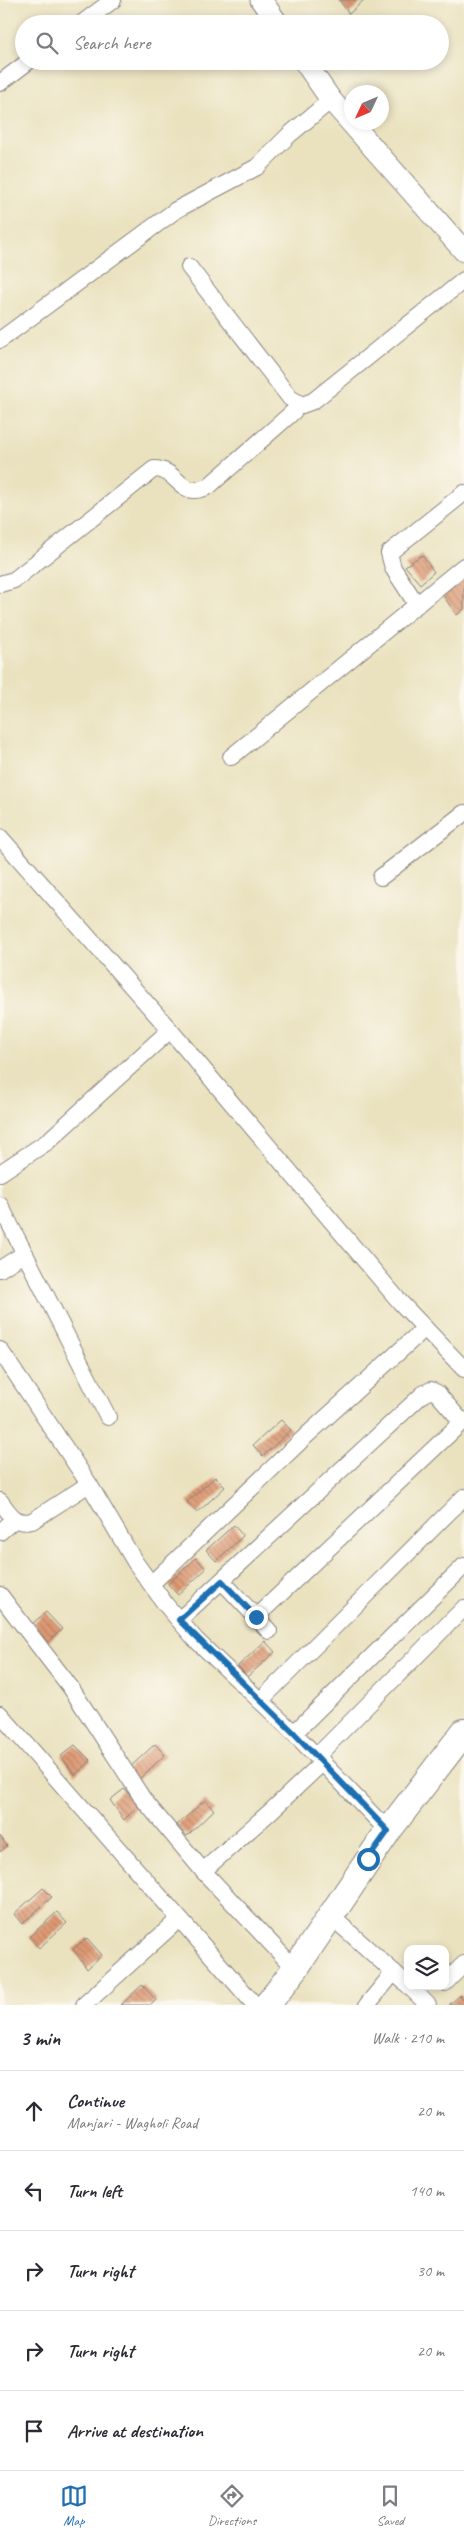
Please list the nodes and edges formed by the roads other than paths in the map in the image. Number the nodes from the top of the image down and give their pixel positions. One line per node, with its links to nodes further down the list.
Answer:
1 (261, 0): 4 (street)
2 (102, 3): 3 (street)
3 (90, 15)
4 (272, 15)
5 (17, 70): 7 (street)
6 (310, 70): 8 (street)
7 (0, 83)
8 (331, 100): 9 (street); 12 (street)
9 (464, 250)
10 (190, 267): 13 (street)
11 (464, 280): 13 (street)
12 (0, 340)
13 (298, 405): 16 (street)
14 (464, 493): 17 (street)
15 (464, 566): 17 (street)
16 (0, 584)
17 (417, 605): 18 (street)
18 (231, 757)
19 (464, 813): 21 (street)
20 (0, 837): 22 (street)
21 (381, 877)
22 (170, 1030): 23 (street); 27 (street)
23 (0, 1173)
24 (0, 1205): 25 (street)
25 (25, 1253): 26 (street); 30 (street)
26 (0, 1269)
27 (425, 1328): 29 (street); 39 (street)
28 (0, 1350): 32 (street)
29 (464, 1369)
30 (108, 1417)
31 (463, 1421): 38 (street); 42 (street)
32 (90, 1484): 35 (street); 39 (street)
33 (464, 1497): 45 (street)
34 (0, 1501): 35 (street)
35 (14, 1520): 36 (street)
36 (0, 1532)
37 (464, 1566): 48 (street)
38 (222, 1581): 42 (street); 43 (street)
39 (151, 1584): 43 (street)
40 (0, 1595): 51 (street)
41 (464, 1608): 49 (street)
42 (256, 1617): 44 (street)
43 (179, 1620): 45 (street)
44 (269, 1630)
45 (260, 1701): 48 (street)
46 (3, 1724): 53 (street)
47 (464, 1732): 50 (main road)
48 (294, 1733): 49 (street)
49 (320, 1759): 50 (street); 51 (street)
50 (388, 1831): 52 (main road)
51 (203, 1871): 55 (street)
52 (332, 1917): 55 (main road); 56 (street)
53 (178, 1920): 62 (street); 63 (street)
54 (464, 1964): 57 (street)
55 (296, 1969): 64 (main road)
56 (394, 1972): 58 (street); 65 (street)
57 (449, 1979)
58 (404, 1982)
59 (412, 1990): 61 (street)
60 (439, 1990): 61 (street)
61 (427, 2004)
62 (84, 2005)
63 (255, 2005)
64 (267, 2005)
65 (368, 2005)

